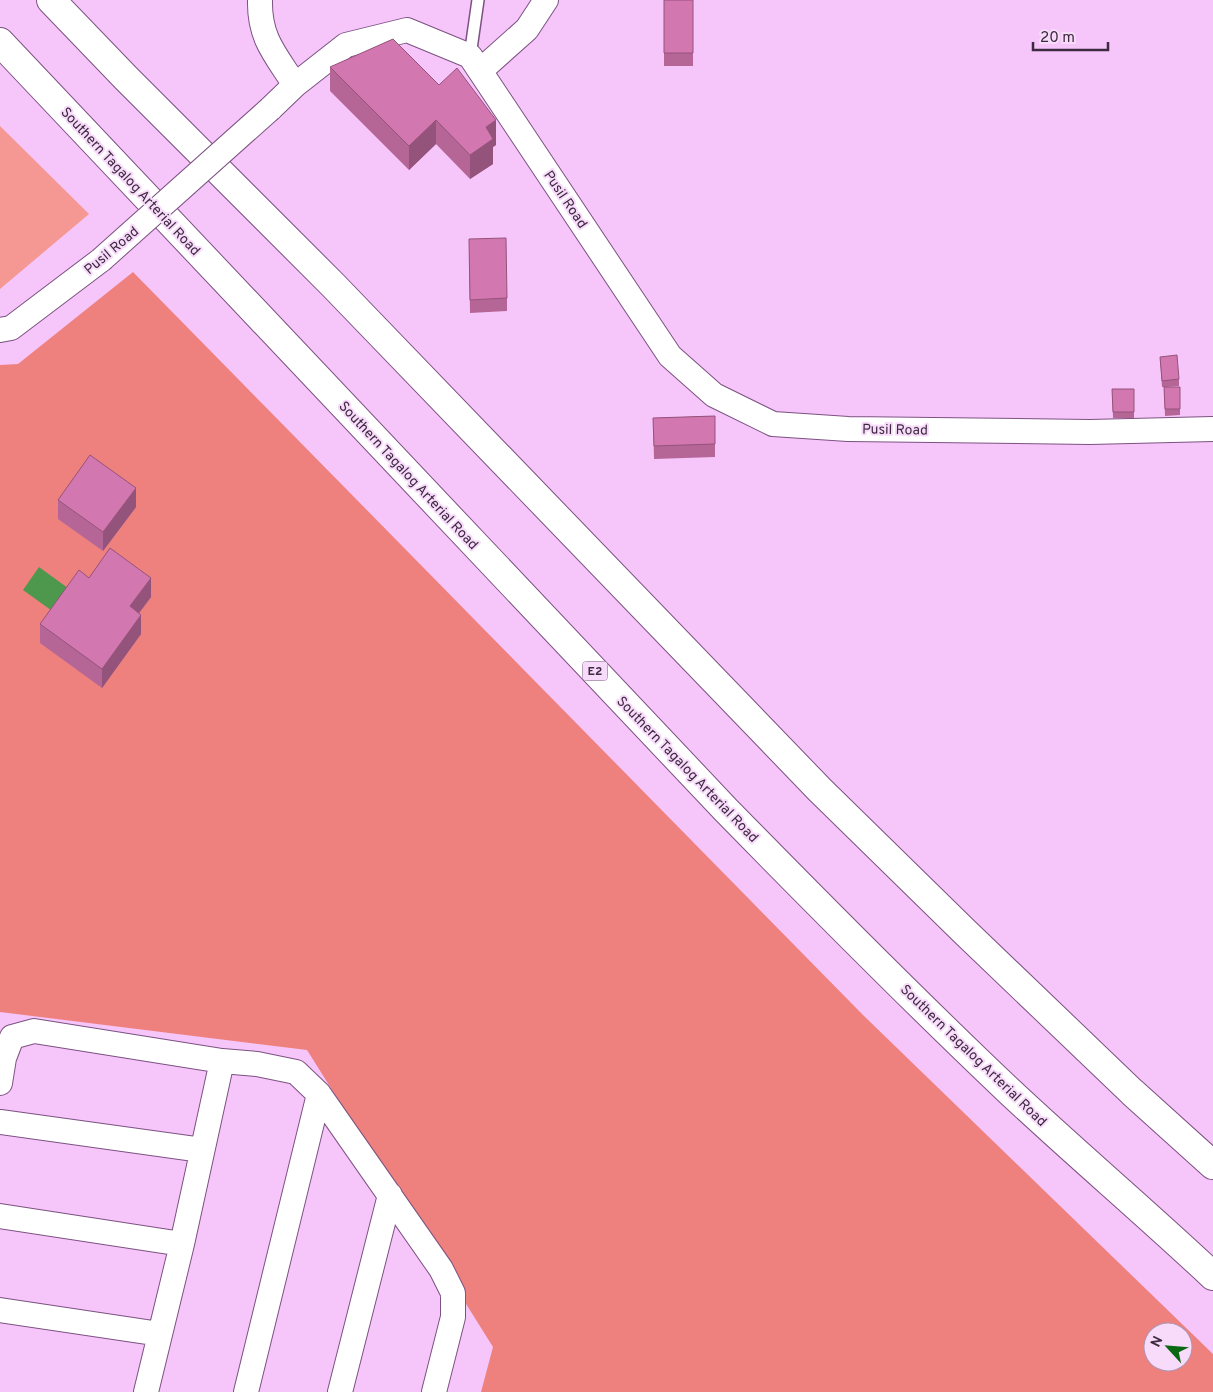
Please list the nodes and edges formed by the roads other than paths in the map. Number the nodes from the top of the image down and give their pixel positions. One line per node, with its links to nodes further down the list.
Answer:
1 (51, 0): 15 (highway)
2 (260, 0): 7 (street)
3 (478, 0): 6 (lane)
4 (546, 0): 6 (street)
5 (0, 42): 19 (highway, Southern Tagalog Arterial Road / E2)
6 (475, 64): 7 (street, Pusil Road); 9 (street, Pusil Road)
7 (295, 85): 8 (street, Pusil Road, bridge)
8 (0, 330)
9 (1213, 429)
10 (222, 1061): 11 (street); 12 (street); 14 (street)
11 (0, 1083)
12 (319, 1094): 16 (street); 23 (street)
13 (0, 1122): 14 (street)
14 (202, 1150): 18 (street)
15 (1213, 1166)
16 (390, 1195): 24 (street); 25 (street)
17 (0, 1216): 18 (street)
18 (182, 1244): 21 (street)
19 (1213, 1276)
20 (0, 1310): 21 (street)
21 (160, 1334): 22 (street)
22 (146, 1392)
23 (246, 1392)
24 (340, 1392)
25 (434, 1392)

